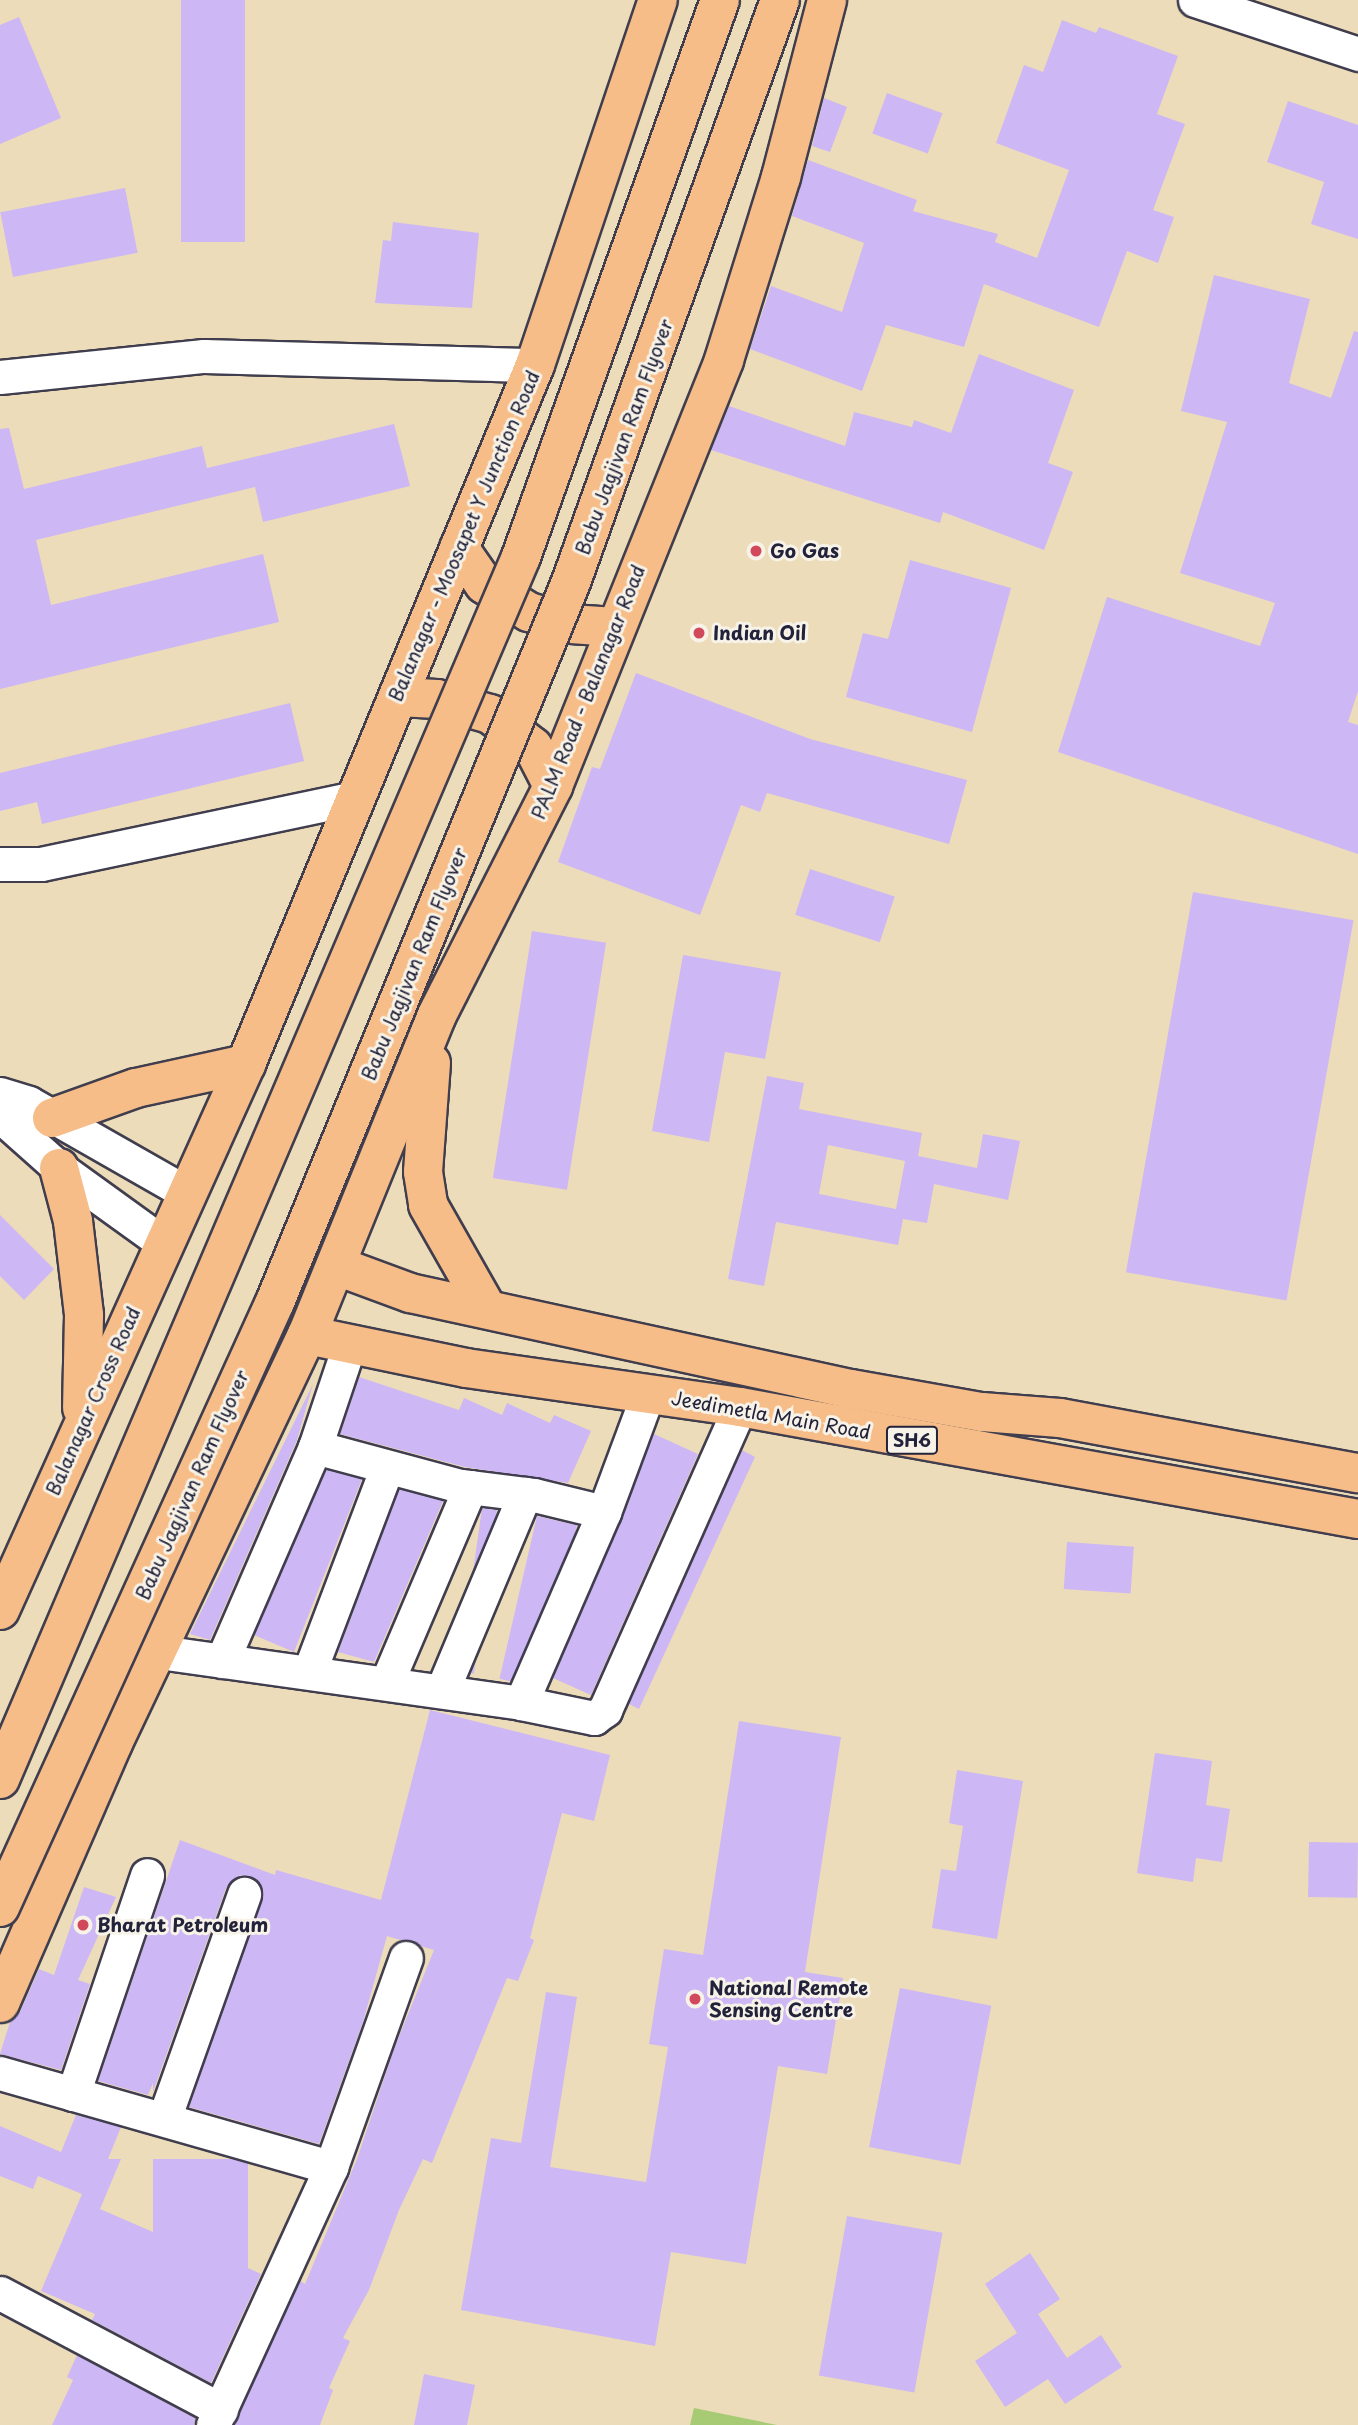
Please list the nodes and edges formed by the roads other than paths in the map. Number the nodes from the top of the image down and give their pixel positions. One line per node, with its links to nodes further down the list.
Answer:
1 (658, 0): 7 (main road, Balanagar - Moosapet Y Junction Road)
2 (720, 0): 44 (main road, bridge)
3 (780, 0): 47 (main road, Babu Jagjivan Ram Flyover, bridge)
4 (827, 0): 10 (main road, PALM Road - Balanagar Road)
5 (1195, 0): 6 (street)
6 (1358, 54)
7 (536, 365): 8 (street); 9 (main road, Balanagar - Moosapet Y Junction Road)
8 (0, 377)
9 (459, 548): 10 (main road); 11 (main road, Balanagar - Moosapet Y Junction Road)
10 (615, 627): 12 (main road, PALM Road - Balanagar Road)
11 (398, 696): 12 (main road); 13 (main road, Balanagar - Moosapet Y Junction Road)
12 (553, 786): 15 (main road, PALM Road - Balanagar Road)
13 (355, 798): 14 (street); 16 (main road, Balanagar - Moosapet Y Junction Road)
14 (0, 864)
15 (436, 1017): 23 (main road, PALM Road - Balanagar Road); 24 (main road)
16 (246, 1064): 19 (main road); 21 (main road)
17 (0, 1094): 19 (street)
18 (0, 1108): 20 (street)
19 (52, 1118): 21 (street)
20 (60, 1168): 22 (street); 29 (main road)
21 (187, 1193): 22 (main road, Balanagar Cross Road)
22 (163, 1243): 29 (main road, Balanagar Cross Road)
23 (337, 1266): 24 (main road, Jeedimetla Main Road / SH6); 25 (main road, PALM Road - Balanagar Road)
24 (486, 1307): 32 (main road, Jeedimetla Main Road / SH6)
25 (307, 1335): 26 (main road, Jeedimetla Main Road / SH6); 38 (main road, PALM Road - Balanagar Road)
26 (349, 1346): 27 (main road, Jeedimetla Main Road / SH6); 30 (street)
27 (648, 1394): 28 (main road, Jeedimetla Main Road / SH6); 35 (street)
28 (740, 1407): 36 (main road, Jeedimetla Main Road / SH6); 43 (street)
29 (82, 1424): 37 (main road, Balanagar Cross Road)
30 (315, 1447): 31 (street); 39 (street)
31 (387, 1467): 33 (street); 40 (street)
32 (1358, 1473)
33 (471, 1487): 34 (street); 41 (street)
34 (524, 1494): 35 (street); 42 (street)
35 (604, 1512): 43 (street)
36 (1358, 1519)
37 (0, 1610)
38 (159, 1651): 39 (street); 49 (main road)
39 (222, 1661): 40 (street)
40 (310, 1670): 41 (street)
41 (387, 1682): 42 (street)
42 (442, 1691): 43 (street)
43 (521, 1703)
44 (0, 1779)
45 (147, 1875): 51 (street)
46 (244, 1894): 52 (street)
47 (0, 1907)
48 (406, 1958): 53 (street)
49 (0, 2003)
50 (0, 2073): 51 (street)
51 (73, 2094): 52 (street)
52 (164, 2119): 53 (street)
53 (331, 2166): 55 (street)
54 (0, 2293): 55 (street)
55 (217, 2417)

